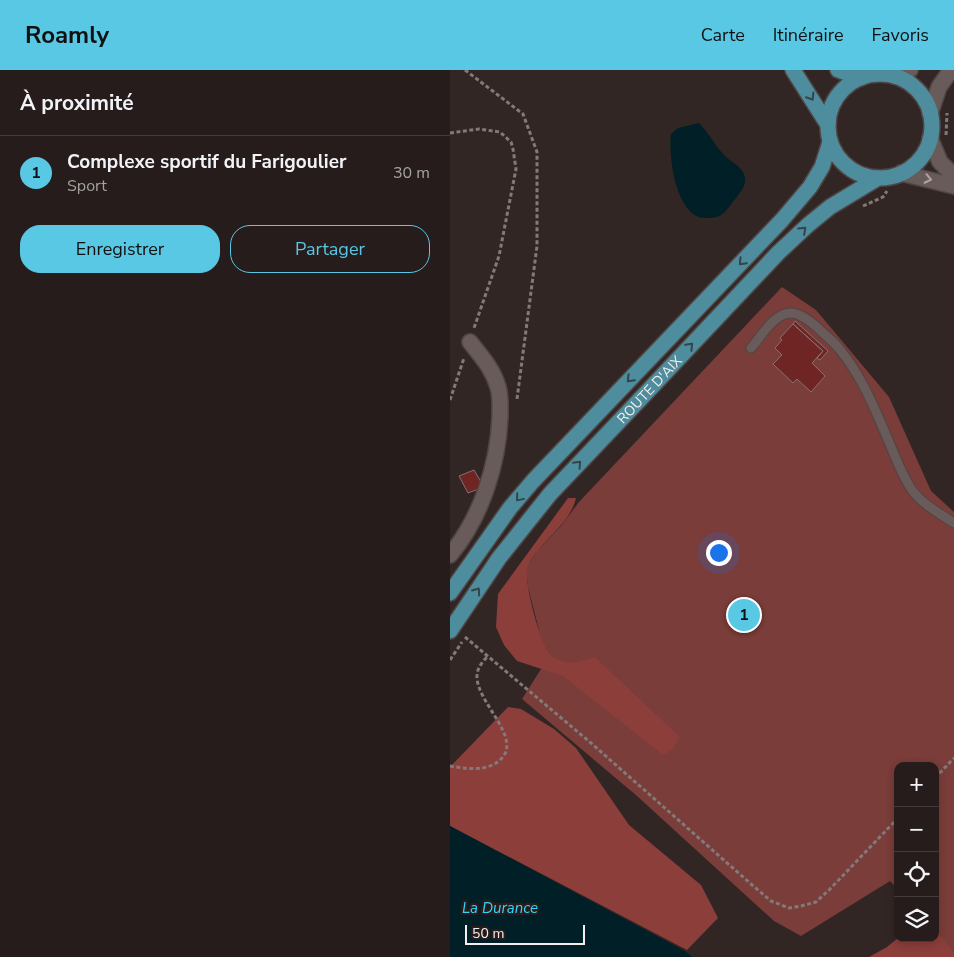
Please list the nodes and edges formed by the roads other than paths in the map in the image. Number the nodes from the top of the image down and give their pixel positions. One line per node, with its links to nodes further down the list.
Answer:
1 (793, 70): 8 (main road, one-way to 8)
2 (838, 70): 5 (main road)
3 (910, 70): 6 (street)
4 (951, 70): 7 (street)
5 (864, 75): 6 (main road); 8 (main road)
6 (894, 76): 7 (main road)
7 (930, 114): 9 (main road)
8 (828, 125): 10 (main road)
9 (930, 138): 11 (main road); 12 (street)
10 (830, 142): 11 (main road); 18 (main road, ROUTE D'AIX, one-way to 18)
11 (890, 176): 13 (street, one-way to 13); 19 (main road, ROUTE D'AIX, one-way to 11)
12 (954, 176)
13 (954, 186)
14 (470, 342): 17 (street)
15 (751, 348): 16 (lane)
16 (954, 523)
17 (450, 555)
18 (450, 593)
19 (450, 632)

